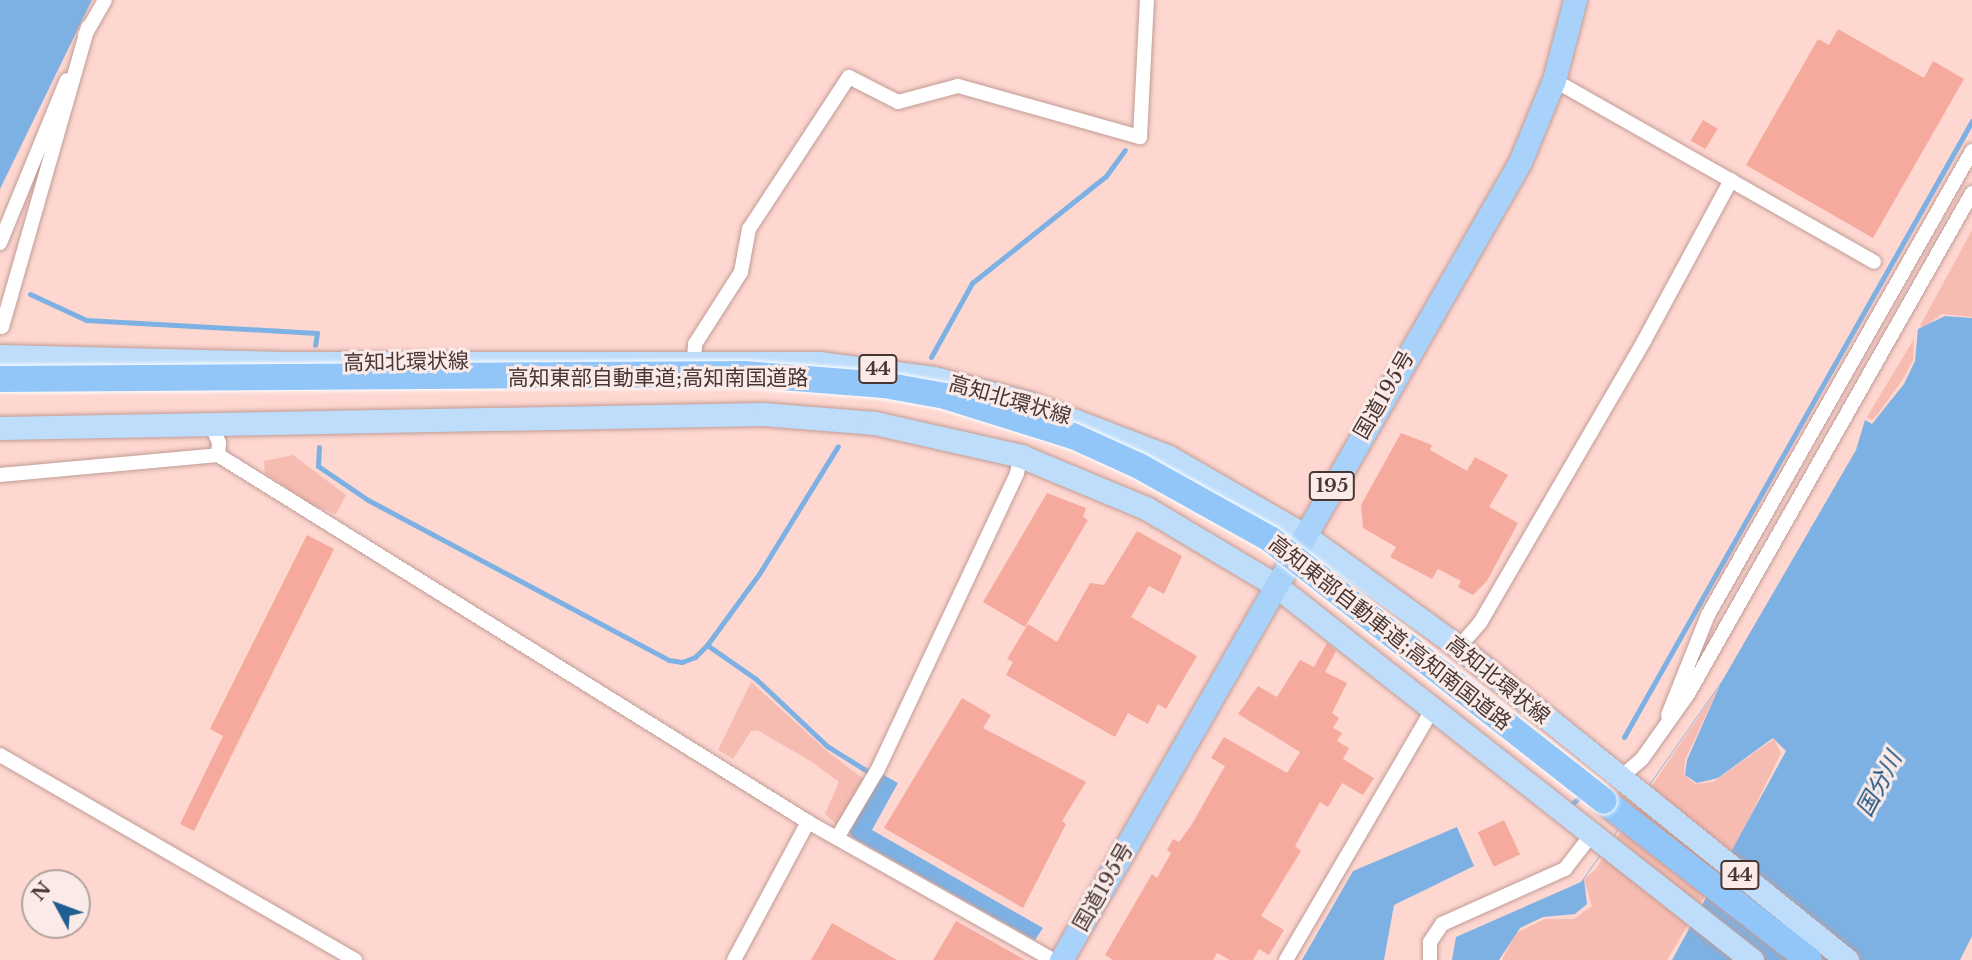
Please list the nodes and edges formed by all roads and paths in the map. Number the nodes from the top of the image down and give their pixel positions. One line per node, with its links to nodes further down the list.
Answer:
1 (105, 0): 4 (street)
2 (1147, 0): 13 (street)
3 (1575, 0): 5 (highway, 国道195号 / 195)
4 (88, 27): 9 (street); 11 (street)
5 (1554, 80): 7 (street); 20 (highway, 国道195号 / 195)
6 (1972, 150): 24 (street)
7 (1731, 180): 10 (street); 22 (street)
8 (1972, 193): 24 (street)
9 (0, 243)
10 (1874, 262)
11 (2, 327)
12 (0, 356): 13 (main road, 高知北環状線 / 44)
13 (694, 360): 20 (main road, 高知北環状線 / 44)
14 (0, 379): 27 (highway, 高知東部自動車道;高知南国道路, bridge)
15 (211, 424): 16 (main road); 17 (street); 18 (main road)
16 (0, 428)
17 (218, 455): 19 (street); 28 (street)
18 (1021, 456): 21 (main road); 30 (street)
19 (0, 475)
20 (1304, 535): 21 (highway, 国道195号 / 195); 22 (main road, 高知北環状線 / 44)
21 (1275, 585): 23 (main road); 34 (highway, 国道195号 / 195)
22 (1459, 647): 26 (main road, 高知北環状線 / 44)
23 (1434, 707): 29 (main road); 35 (street)
24 (1666, 722): 26 (street)
25 (0, 755): 31 (street)
26 (1626, 785): 40 (main road, 高知北環状線 / 44)
27 (1604, 801): 38 (highway); 39 (highway, 高知東部自動車道;高知南国道路)
28 (808, 822): 30 (street); 32 (street)
29 (1592, 834): 36 (street); 37 (main road)
30 (837, 838): 33 (street)
31 (355, 960)
32 (734, 960)
33 (1053, 960)
34 (1061, 960)
35 (1286, 960)
36 (1430, 960)
37 (1752, 960)
38 (1793, 960)
39 (1809, 960)
40 (1847, 960)

